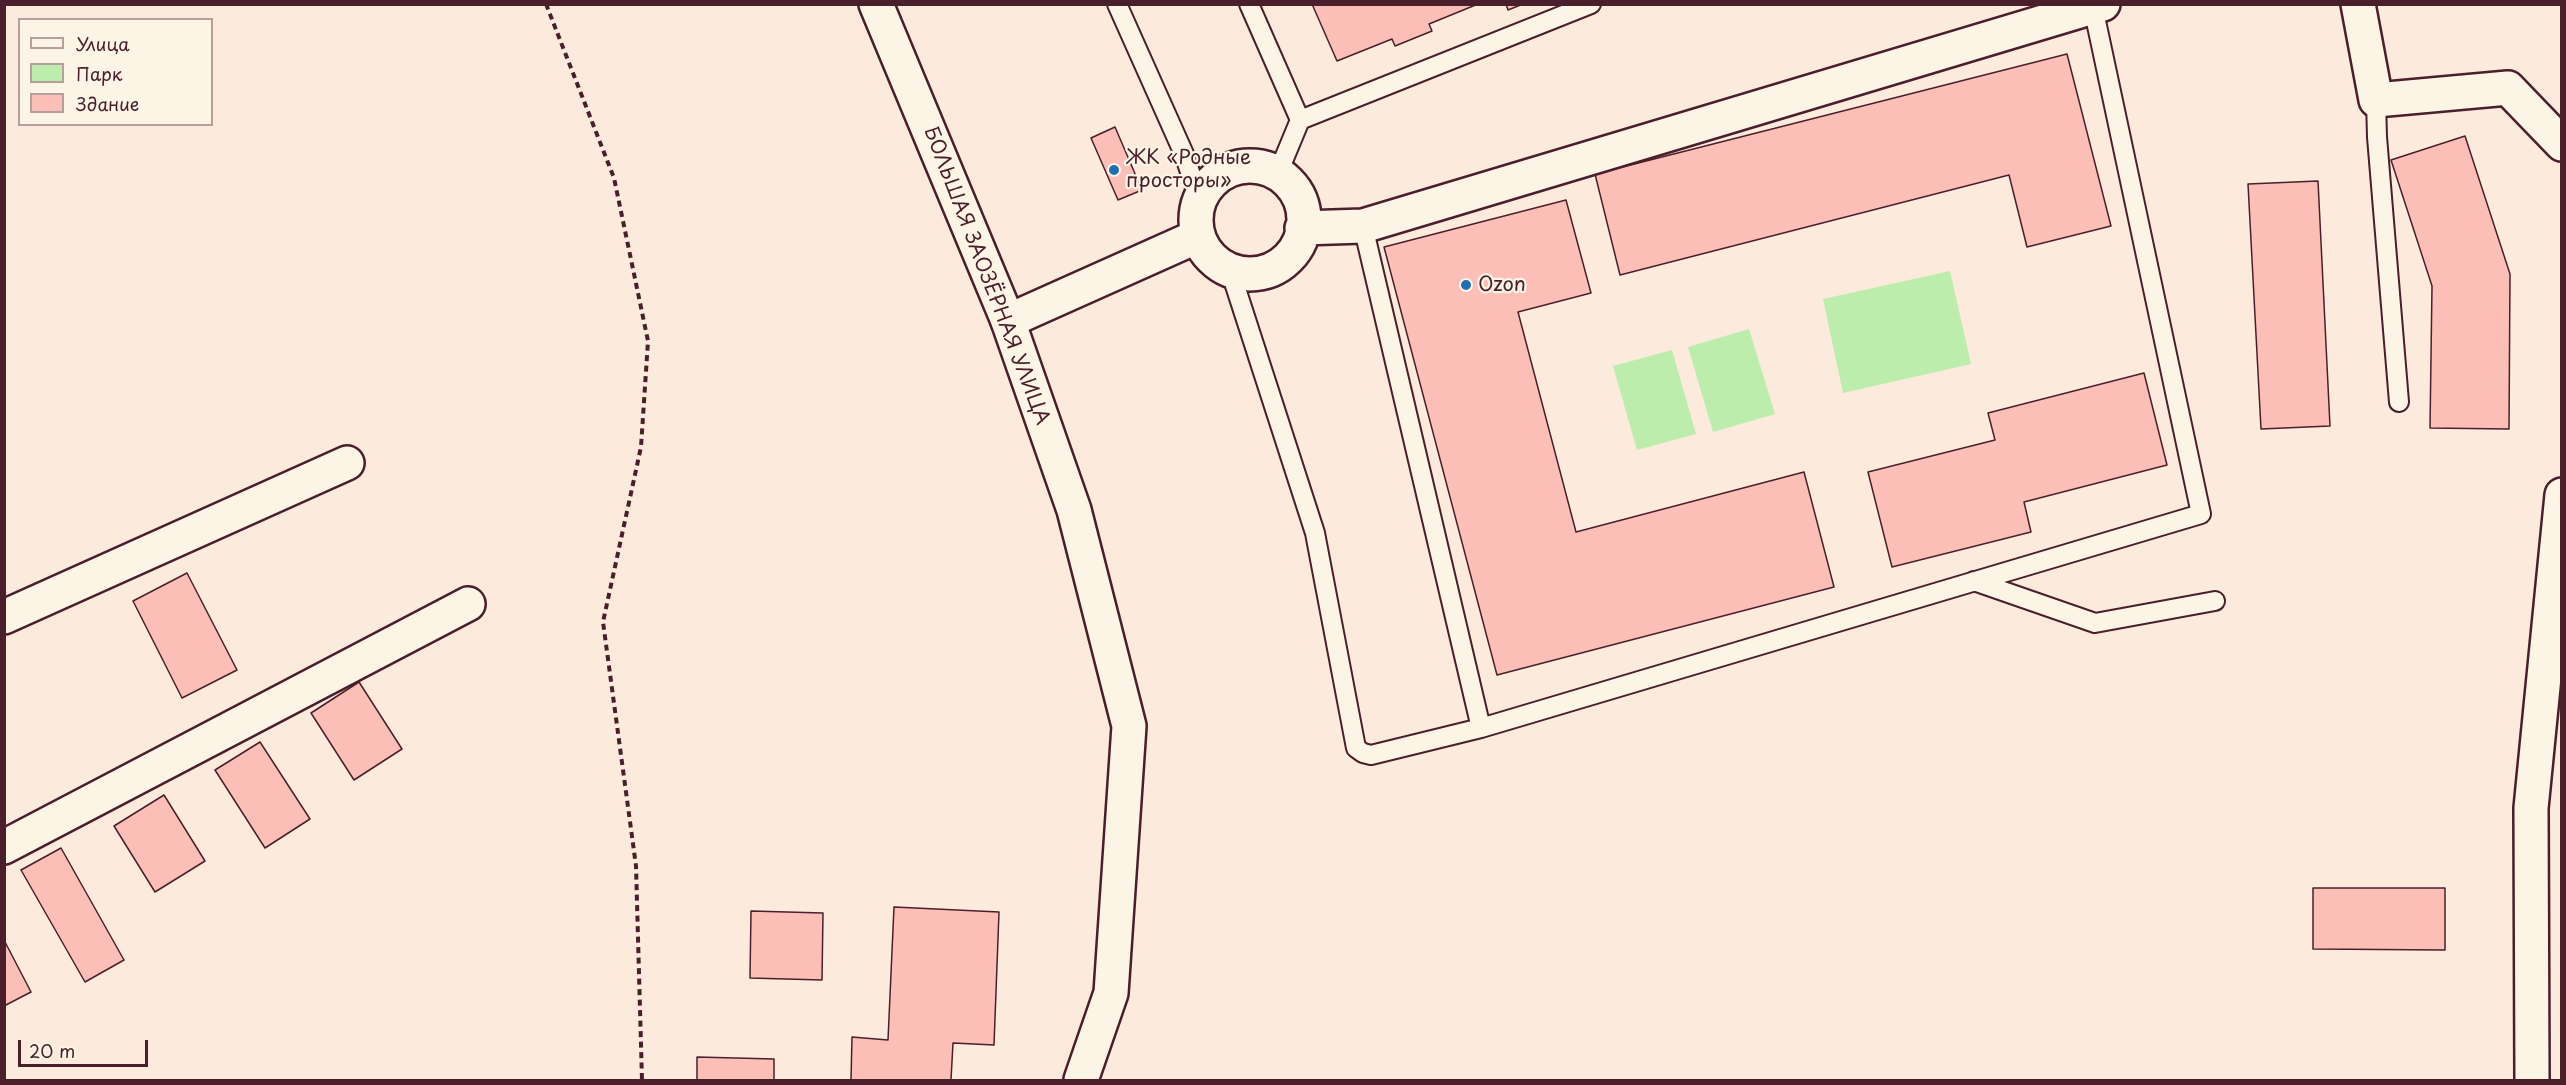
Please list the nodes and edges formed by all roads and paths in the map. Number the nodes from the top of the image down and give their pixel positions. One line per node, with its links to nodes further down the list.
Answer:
1 (546, 4): 27 (path)
2 (876, 4): 17 (street, БОЛЬШАЯ ЗАОЗЁРНАЯ УЛИЦА)
3 (1117, 4): 12 (lane)
4 (1249, 4): 9 (lane)
5 (1591, 4): 9 (lane)
6 (2358, 4): 8 (street)
7 (2098, 6): 13 (street); 21 (lane)
8 (2376, 100): 10 (street); 18 (lane)
9 (1300, 120): 11 (lane)
10 (2562, 144)
11 (1278, 173): 12 (street); 14 (street)
12 (1199, 200): 15 (street)
13 (1363, 226): 14 (street); 25 (lane)
14 (1302, 228): 16 (street)
15 (1198, 236): 16 (street); 17 (street)
16 (1230, 270): 25 (lane)
17 (1008, 321): 28 (street, БОЛЬШАЯ ЗАОЗЁРНАЯ УЛИЦА)
18 (2399, 402)
19 (347, 463): 24 (street)
20 (2562, 495): 29 (street)
21 (1974, 581): 22 (lane); 25 (lane)
22 (2215, 601)
23 (468, 604): 26 (street)
24 (4, 617)
25 (1481, 728)
26 (4, 847)
27 (642, 1080)
28 (1081, 1080)
29 (2532, 1080)

